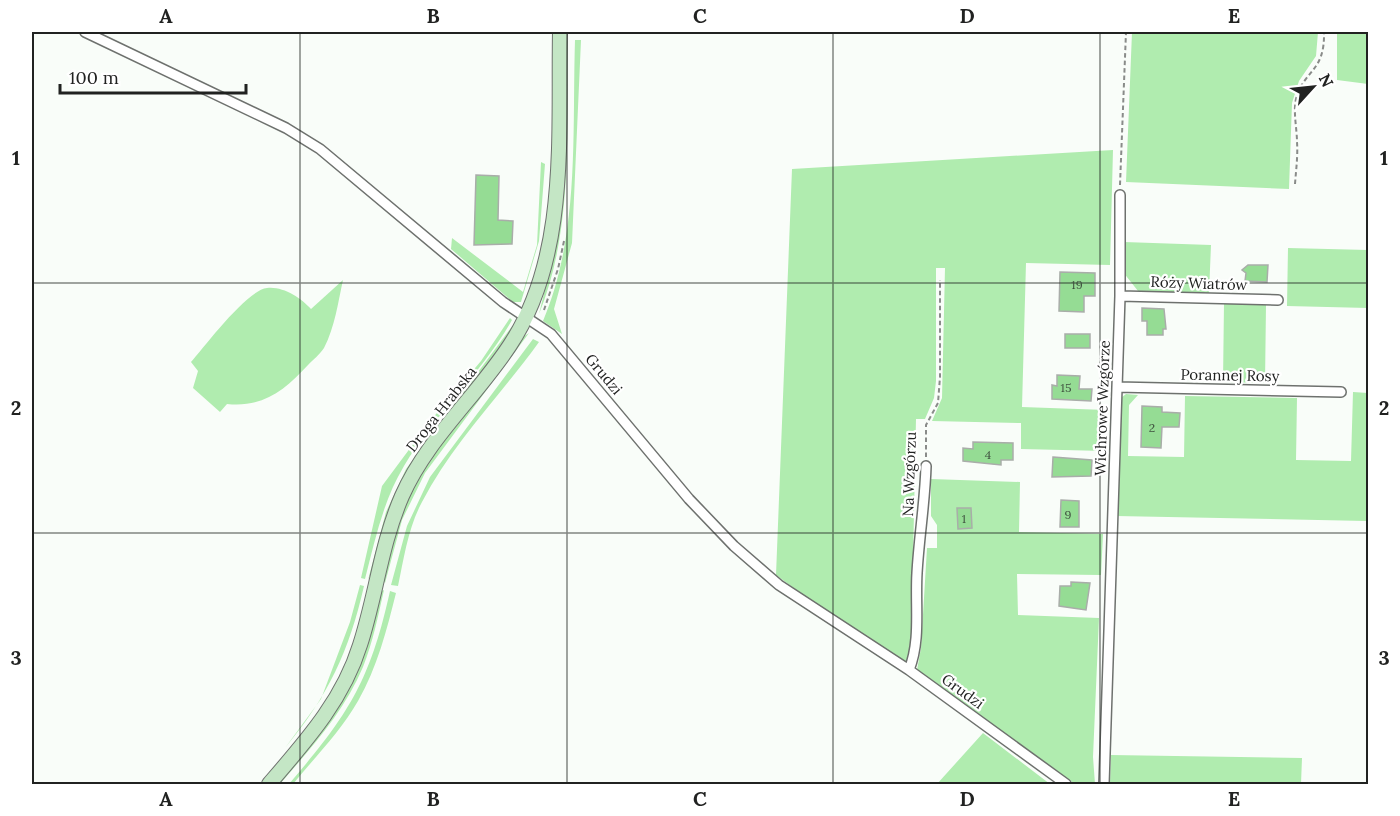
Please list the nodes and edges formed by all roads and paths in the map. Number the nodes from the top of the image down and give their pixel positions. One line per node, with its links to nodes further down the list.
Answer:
1 (85, 32): 10 (street, Grudzi)
2 (560, 32): 10 (street, Droga Hrabska)
3 (1126, 32): 6 (path)
4 (1324, 32): 5 (path)
5 (1295, 184)
6 (1120, 195): 8 (street, Wichrowe Wzgórze)
7 (940, 280): 13 (path, Na Wzgórzu)
8 (1120, 296): 9 (street, Róży Wiatrów); 11 (street, Wichrowe Wzgórze)
9 (1278, 300)
10 (526, 318): 14 (street, Grudzi); 15 (street, Droga Hrabska)
11 (1117, 387): 12 (street, Porannej Rosy); 17 (street, Wichrowe Wzgórze)
12 (1341, 392)
13 (926, 466): 14 (street, Na Wzgórzu)
14 (909, 670): 16 (street, Grudzi)
15 (269, 784)
16 (1066, 784)
17 (1104, 784)

